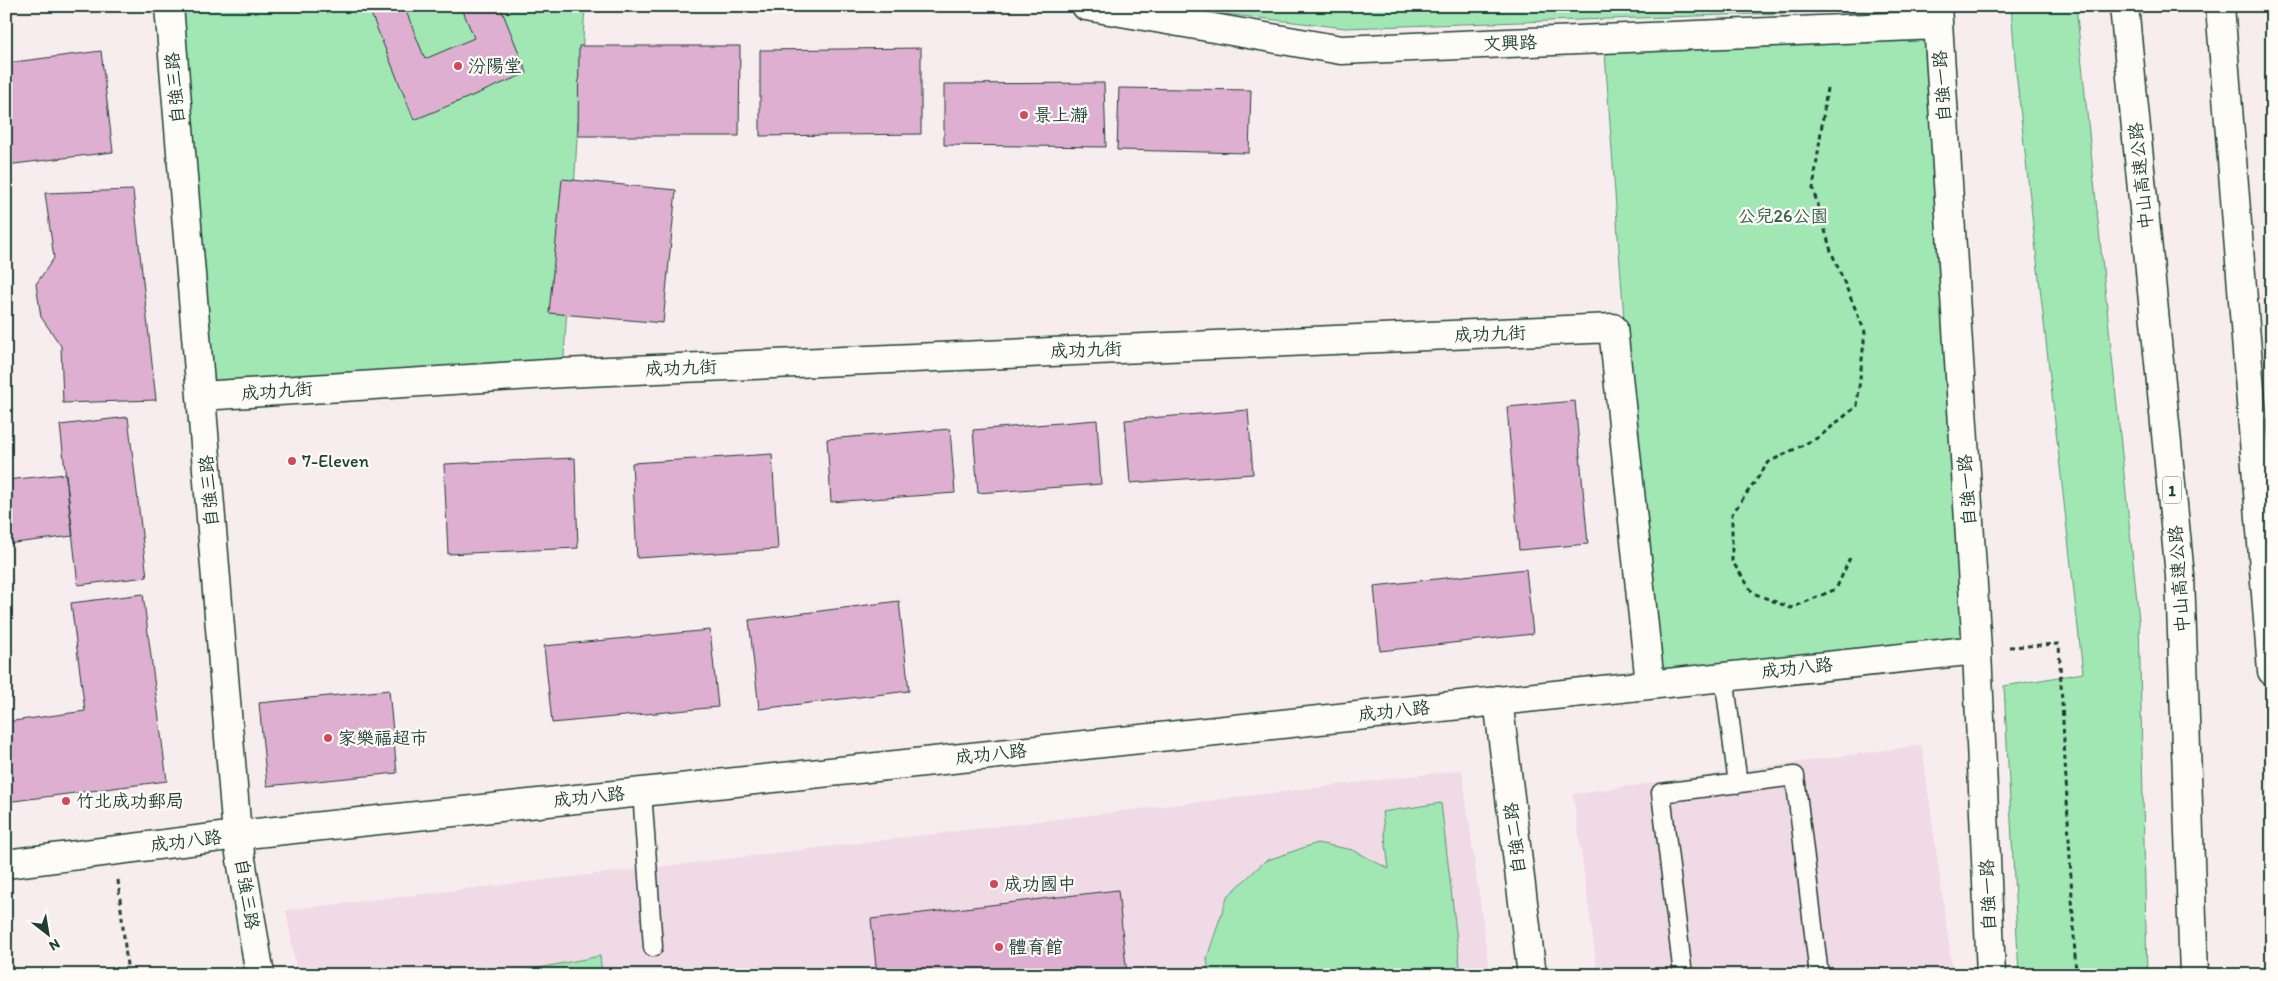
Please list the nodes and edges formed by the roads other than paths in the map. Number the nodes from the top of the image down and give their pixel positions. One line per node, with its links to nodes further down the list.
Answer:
1 (169, 6): 6 (main road, 自強三路)
2 (1086, 6): 5 (main road, 文興路)
3 (2124, 6): 22 (main road, 中山高速公路 / 1)
4 (2220, 6): 8 (main road)
5 (1938, 16): 7 (main road, 自強一路)
6 (201, 396): 10 (main road, 成功九街); 14 (main road, 自強三路)
7 (1977, 650): 9 (main road, 成功八路); 21 (main road, 自強一路)
8 (2272, 671)
9 (1724, 676): 10 (main road, 成功八路); 12 (lane)
10 (1650, 684): 11 (main road, 成功八路)
11 (1498, 700): 13 (main road, 成功八路); 18 (main road, 自強二路)
12 (1738, 784): 19 (lane); 20 (lane)
13 (642, 791): 14 (main road, 成功八路); 16 (lane)
14 (237, 835): 15 (main road, 成功八路); 17 (main road, 自強三路)
15 (6, 864)
16 (653, 947)
17 (260, 975)
18 (1532, 975)
19 (1683, 975)
20 (1820, 975)
21 (1991, 975)
22 (2194, 975)

